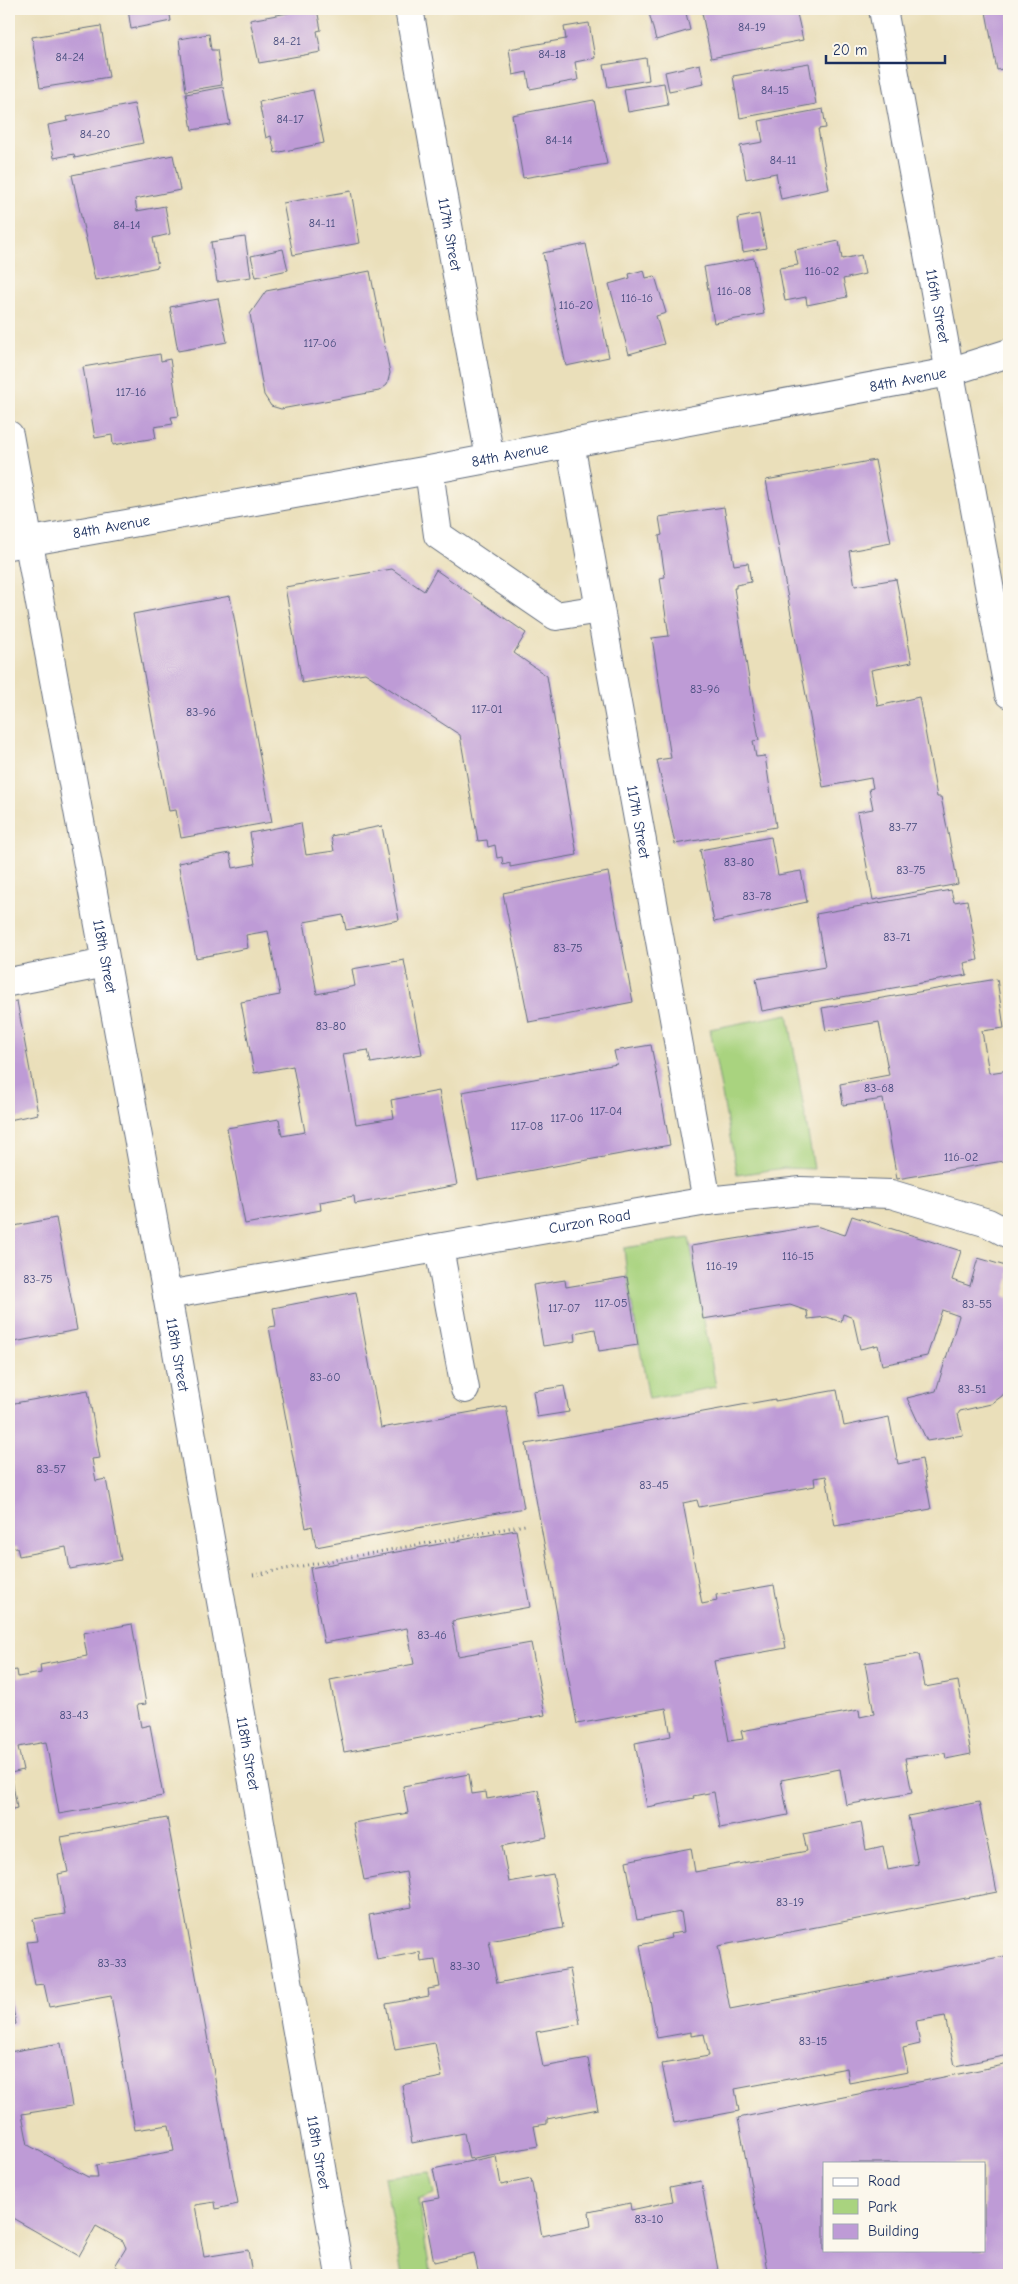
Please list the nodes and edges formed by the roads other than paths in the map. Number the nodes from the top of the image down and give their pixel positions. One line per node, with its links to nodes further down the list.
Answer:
1 (409, 9): 7 (street, 117th Street)
2 (883, 9): 4 (street, 116th Street)
3 (1009, 353): 4 (street, 84th Avenue)
4 (949, 372): 6 (street, 84th Avenue); 11 (street, 116th Street)
5 (9, 435): 9 (street, 118th Street)
6 (570, 443): 7 (street, 84th Avenue); 10 (street, 117th Street)
7 (490, 458): 8 (street, 84th Avenue)
8 (429, 470): 9 (street, 84th Avenue); 10 (street)
9 (18, 543): 12 (street, 118th Street)
10 (600, 609): 14 (street, 117th Street)
11 (1009, 694)
12 (106, 963): 13 (street); 17 (street, 118th Street)
13 (9, 982)
14 (708, 1201): 15 (street, Curzon Road); 16 (street, Curzon Road)
15 (1009, 1234)
16 (438, 1248): 17 (street, Curzon Road); 18 (street)
17 (167, 1295): 19 (street, 118th Street)
18 (465, 1389)
19 (340, 2275)

